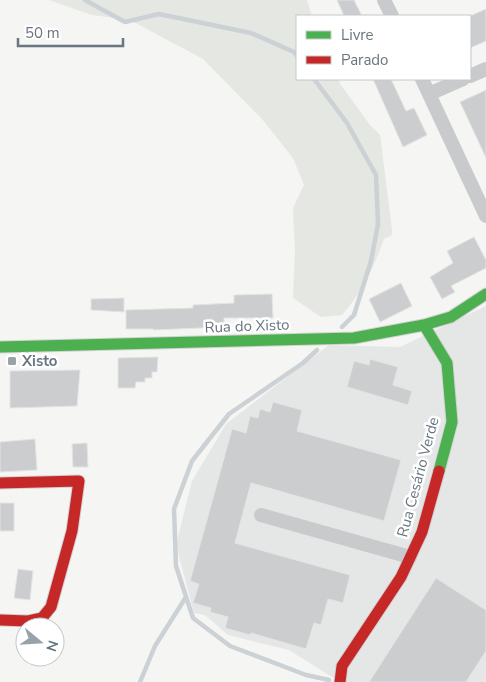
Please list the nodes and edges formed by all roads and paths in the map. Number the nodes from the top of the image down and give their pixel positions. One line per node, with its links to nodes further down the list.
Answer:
1 (384, 0): 2 (street)
2 (392, 15)
3 (486, 69): 4 (street)
4 (471, 76)
5 (422, 80): 7 (street)
6 (461, 80): 7 (street)
7 (429, 94): 8 (street)
8 (486, 216)
9 (486, 294): 10 (street, Rua do Xisto)
10 (424, 325): 11 (street, Rua do Xisto); 14 (street, Rua Cesário Verde)
11 (0, 347)
12 (0, 483): 15 (street)
13 (261, 515): 14 (street)
14 (410, 557): 16 (street, Rua Cesário Verde)
15 (0, 620)
16 (340, 682)

